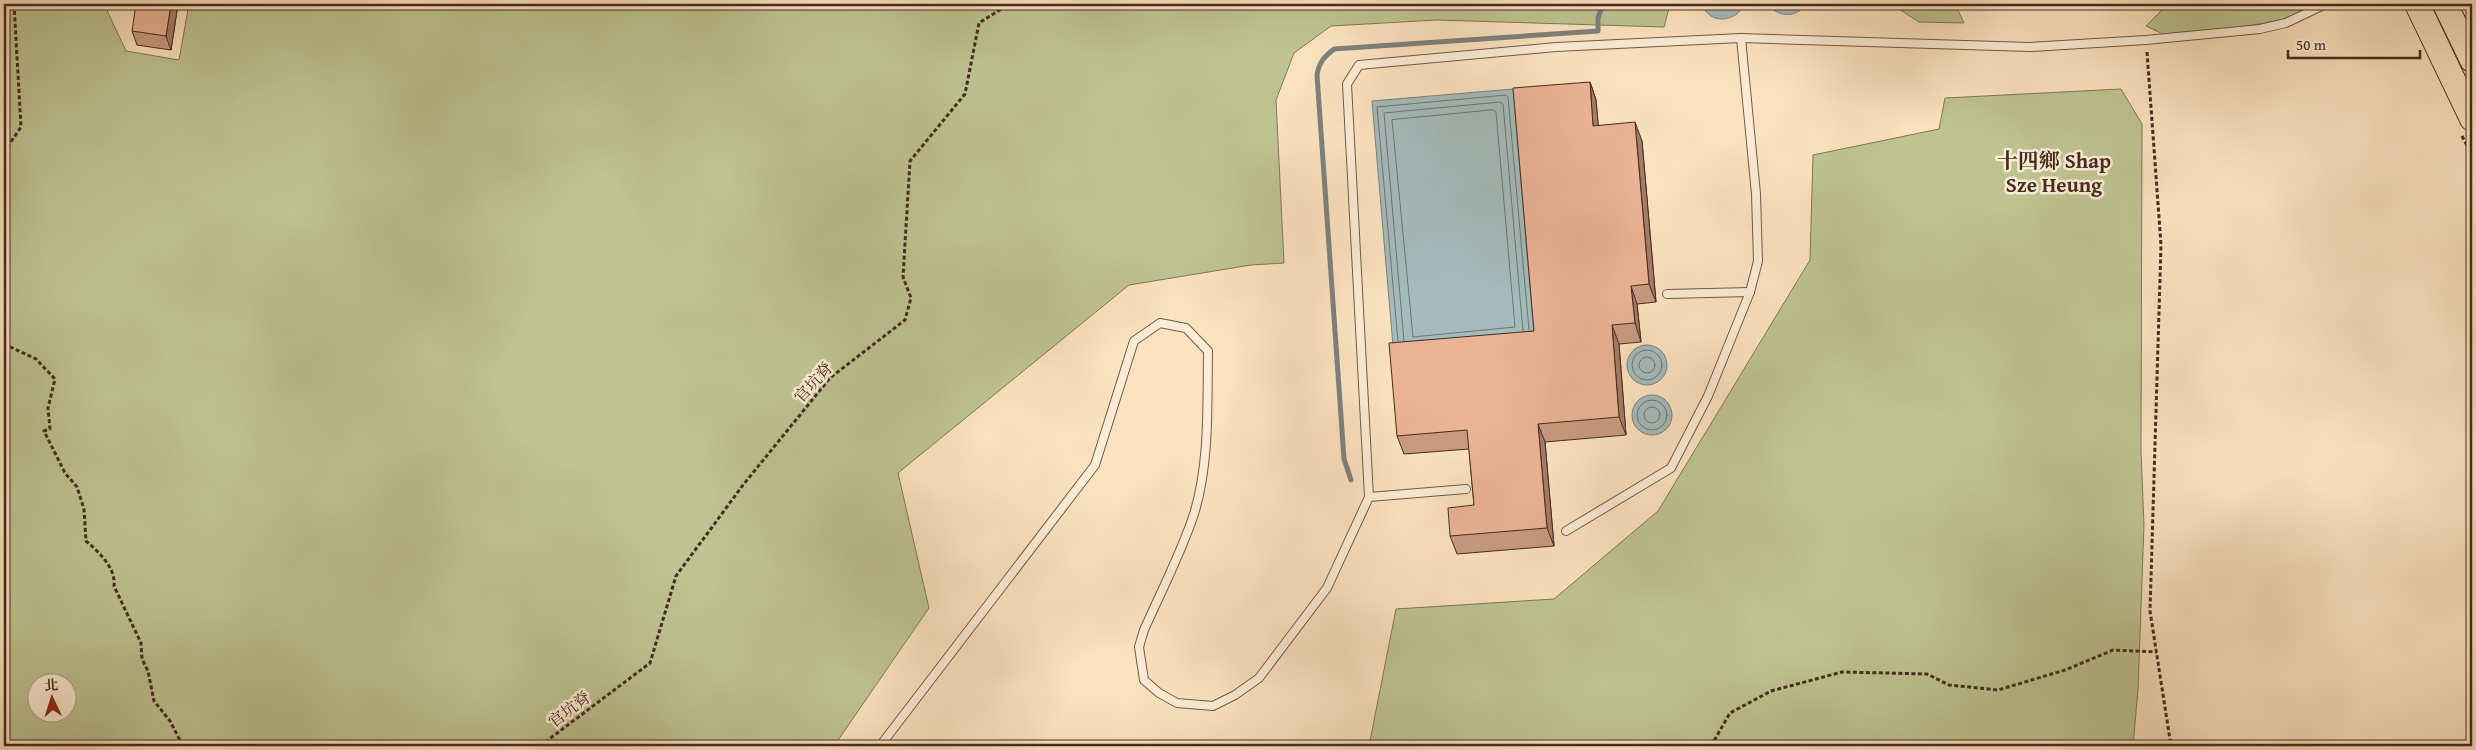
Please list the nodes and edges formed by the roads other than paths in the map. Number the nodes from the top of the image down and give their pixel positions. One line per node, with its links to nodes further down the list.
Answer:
1 (2326, 4): 4 (lane)
2 (2417, 4): 6 (main road)
3 (2445, 4): 5 (main road)
4 (1741, 38): 7 (lane); 10 (lane)
5 (2472, 60)
6 (2472, 119)
7 (1750, 292): 8 (lane); 11 (lane)
8 (1667, 294)
9 (1466, 489): 10 (lane)
10 (1369, 497): 12 (lane)
11 (1566, 531)
12 (880, 746)

